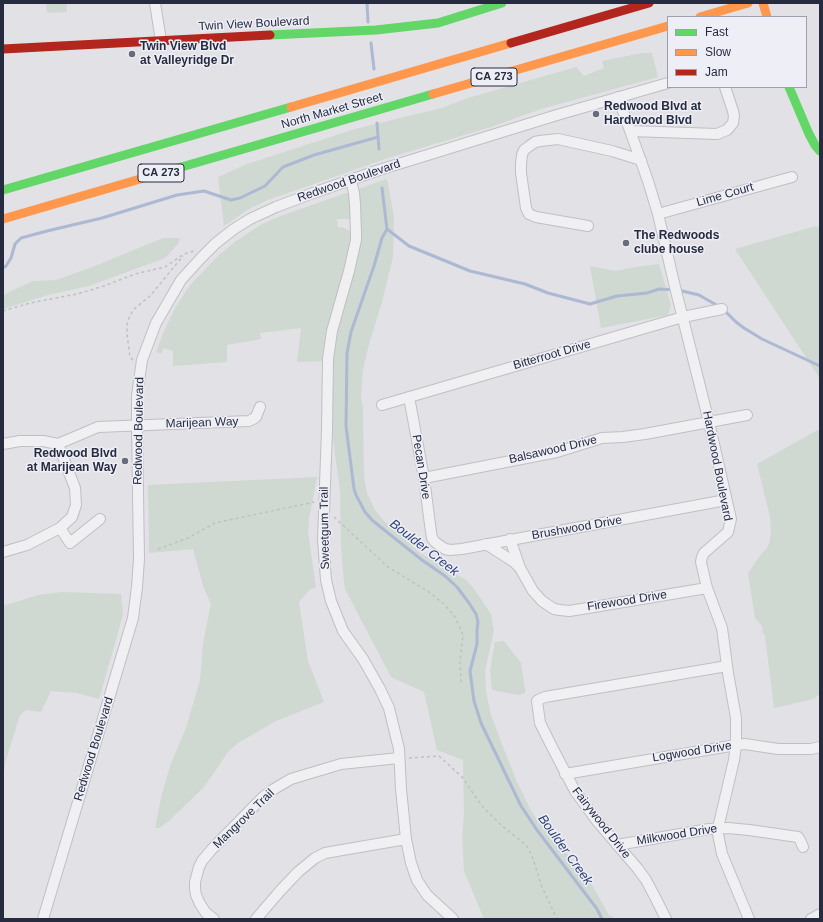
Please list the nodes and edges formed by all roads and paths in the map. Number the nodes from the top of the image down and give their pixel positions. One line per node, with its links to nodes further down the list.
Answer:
1 (155, 3): 9 (street)
2 (502, 3): 9 (main road, Twin View Boulevard)
3 (649, 3): 20 (main road, North Market Street / CA 273)
4 (748, 3): 6 (main road)
5 (763, 3): 7 (main road)
6 (703, 16)
7 (767, 16)
8 (667, 26): 22 (main road, North Market Street / CA 273)
9 (161, 41): 10 (main road, Twin View Boulevard)
10 (3, 49)
11 (667, 83): 14 (street, Redwood Boulevard)
12 (725, 88): 15 (street)
13 (790, 88): 16 (main road)
14 (618, 97): 15 (street, Hardwood Boulevard); 19 (street, Redwood Boulevard)
15 (631, 131): 17 (street, Hardwood Boulevard)
16 (820, 151)
17 (641, 160): 21 (street, Hardwood Boulevard); 23 (street)
18 (792, 177): 21 (street, Lime Court)
19 (351, 180): 29 (street, Redwood Boulevard); 40 (street, Sweetgum Trail)
20 (3, 190)
21 (658, 214): 28 (street, Hardwood Boulevard)
22 (3, 219)
23 (588, 226)
24 (197, 250): 25 (path)
25 (184, 254): 27 (path); 29 (path)
26 (722, 309): 28 (street, Bitterroot Drive)
27 (3, 311)
28 (683, 317): 30 (street, Bitterroot Drive); 34 (street, Hardwood Boulevard)
29 (141, 369): 35 (street, Redwood Boulevard)
30 (409, 397): 31 (street, Bitterroot Drive); 38 (street, Pecan Drive)
31 (382, 405)
32 (260, 407): 35 (street, Marijean Way)
33 (746, 416): 34 (street, Balsawood Drive)
34 (709, 422): 38 (street, Balsawood Drive); 39 (street, Hardwood Boulevard)
35 (137, 426): 37 (street, Marijean Way); 61 (street, Redwood Boulevard)
36 (3, 444): 37 (street)
37 (58, 444): 42 (street)
38 (424, 478): 43 (street, Pecan Drive)
39 (726, 500): 44 (street, Brushwood Drive); 49 (street, Hardwood Boulevard)
40 (324, 504): 46 (path); 51 (path); 54 (street, Sweetgum Trail)
41 (100, 519): 42 (street)
42 (60, 528): 47 (street)
43 (432, 538): 45 (street, Brushwood Drive)
44 (510, 539): 45 (street, Brushwood Drive); 48 (street)
45 (486, 544): 48 (street)
46 (158, 549)
47 (3, 552)
48 (520, 568): 49 (street, Firewood Drive)
49 (707, 588): 50 (street, Hardwood Boulevard)
50 (728, 666): 52 (street, Hardwood Boulevard); 55 (street, Fairywood Drive)
51 (461, 682)
52 (736, 745): 53 (street, Logwood Drive); 55 (street, Logwood Drive); 56 (street, Hardwood Boulevard)
53 (820, 747)
54 (399, 758): 57 (street, Sweetgum Trail); 62 (street, Mangrove Trail); 65 (path)
55 (566, 774): 58 (street, Fairywood Drive)
56 (718, 828): 58 (street, Milkwood Drive); 59 (street, Milkwood Drive); 67 (street, Hardwood Boulevard)
57 (406, 840): 63 (street); 64 (street, Sweetgum Trail)
58 (617, 845): 66 (street, Fairywood Drive)
59 (803, 847)
60 (820, 914): 68 (street)
61 (43, 919)
62 (214, 919)
63 (256, 919)
64 (454, 919)
65 (557, 919)
66 (666, 919)
67 (749, 919)
68 (811, 919)

